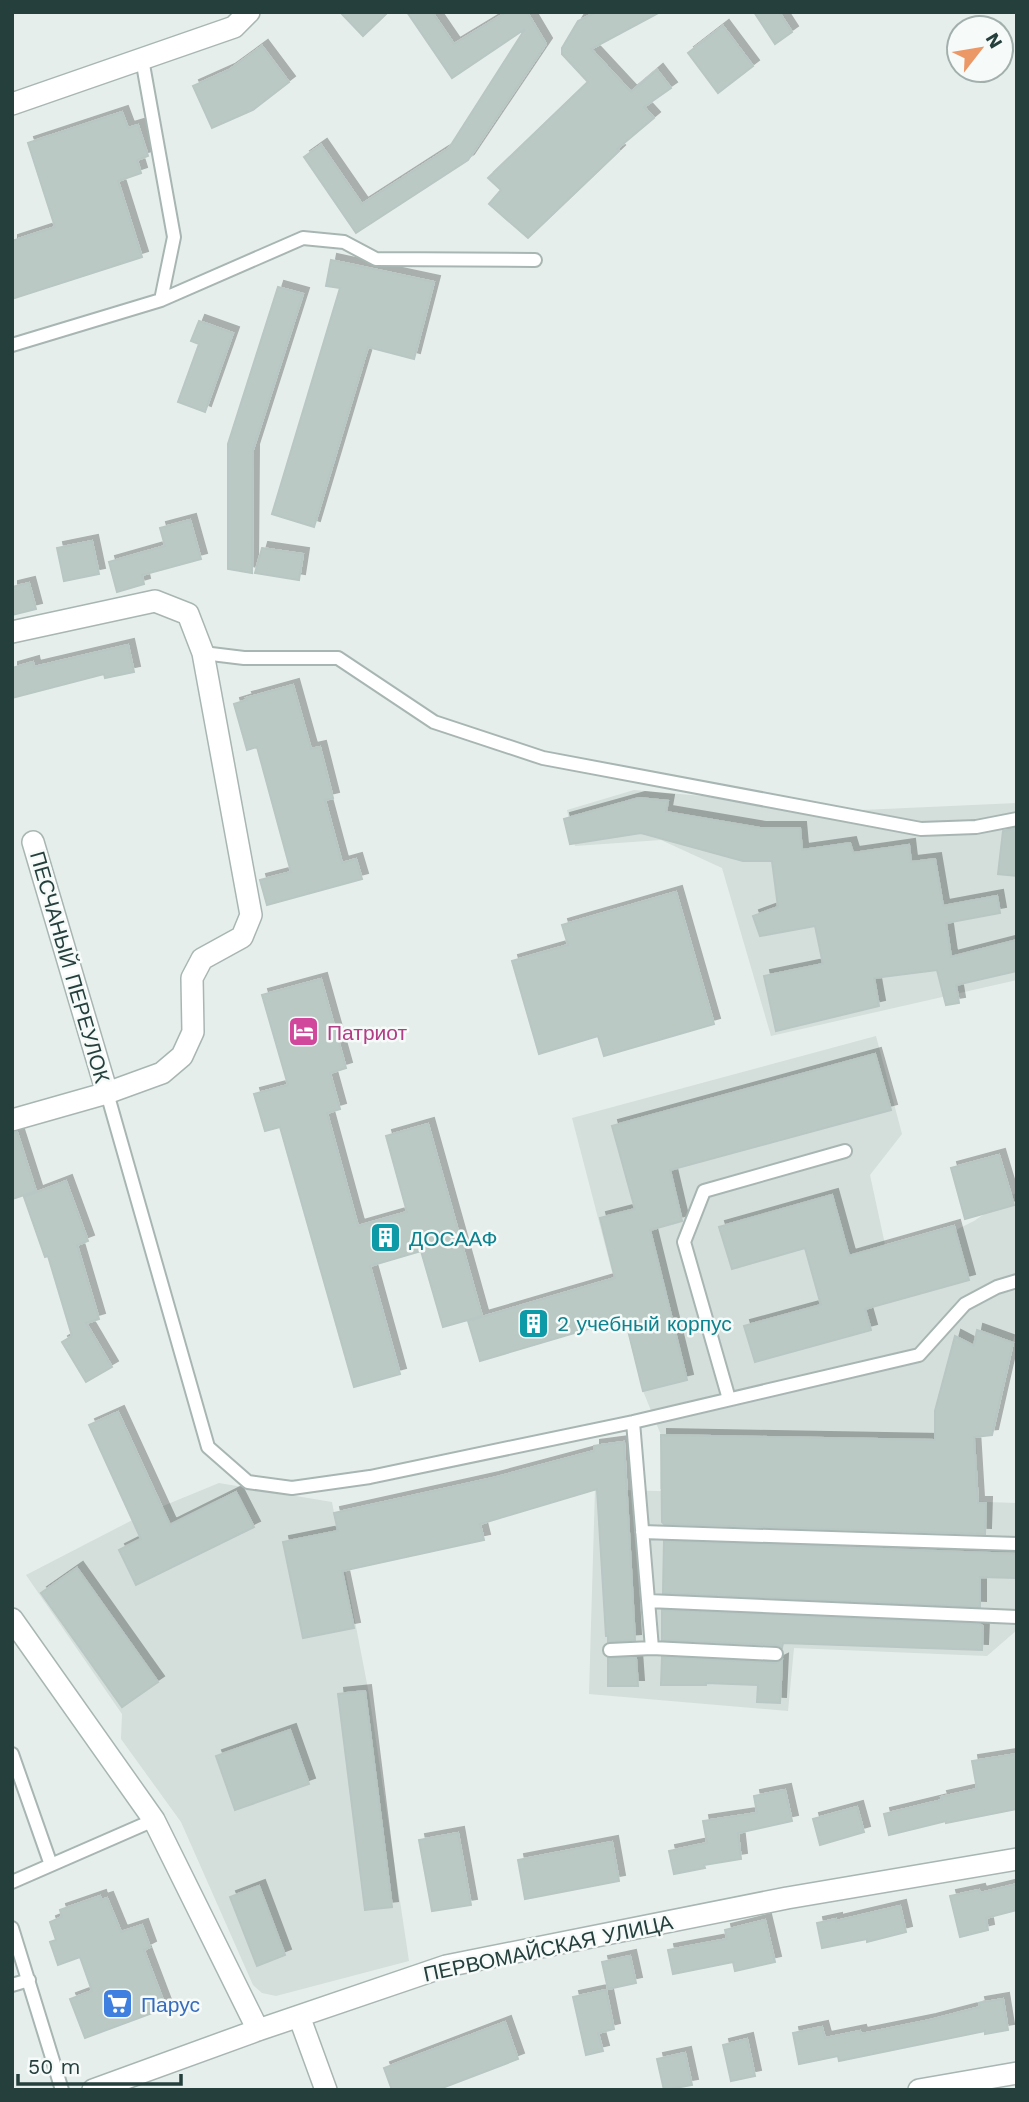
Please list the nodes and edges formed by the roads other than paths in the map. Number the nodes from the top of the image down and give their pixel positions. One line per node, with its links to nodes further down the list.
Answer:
1 (249, 12): 2 (street)
2 (142, 59): 3 (street); 5 (lane)
3 (12, 104)
4 (535, 260): 5 (lane)
5 (161, 300): 6 (lane)
6 (12, 345)
7 (12, 632): 8 (street)
8 (203, 653): 9 (lane); 11 (street)
9 (1017, 819)
10 (33, 842): 11 (street, ПЕСЧАНЫЙ ПЕРЕУЛОК)
11 (107, 1093): 12 (street); 16 (lane)
12 (12, 1120)
13 (845, 1151): 15 (lane)
14 (1017, 1281): 15 (lane)
15 (729, 1399): 16 (lane)
16 (633, 1422): 17 (lane)
17 (642, 1532): 18 (lane); 19 (lane)
18 (1017, 1544)
19 (648, 1601): 20 (lane); 22 (lane)
20 (1017, 1617)
21 (12, 1619): 26 (street)
22 (652, 1648): 23 (lane); 24 (lane)
23 (610, 1650)
24 (776, 1654)
25 (12, 1754): 28 (lane)
26 (155, 1820): 28 (lane); 34 (street)
27 (1017, 1859): 33 (street, ПЕРВОМАЙСКАЯ УЛИЦА)
28 (51, 1866): 29 (lane)
29 (12, 1882)
30 (12, 1928): 31 (lane)
31 (29, 1980): 32 (lane); 36 (lane)
32 (12, 1985)
33 (299, 2016): 34 (street, ПЕРВОМАЙСКАЯ УЛИЦА); 38 (street)
34 (258, 2030): 37 (street, ПЕРВОМАЙСКАЯ УЛИЦА)
35 (1017, 2073): 39 (street)
36 (62, 2090)
37 (93, 2090)
38 (326, 2090)
39 (919, 2090)

